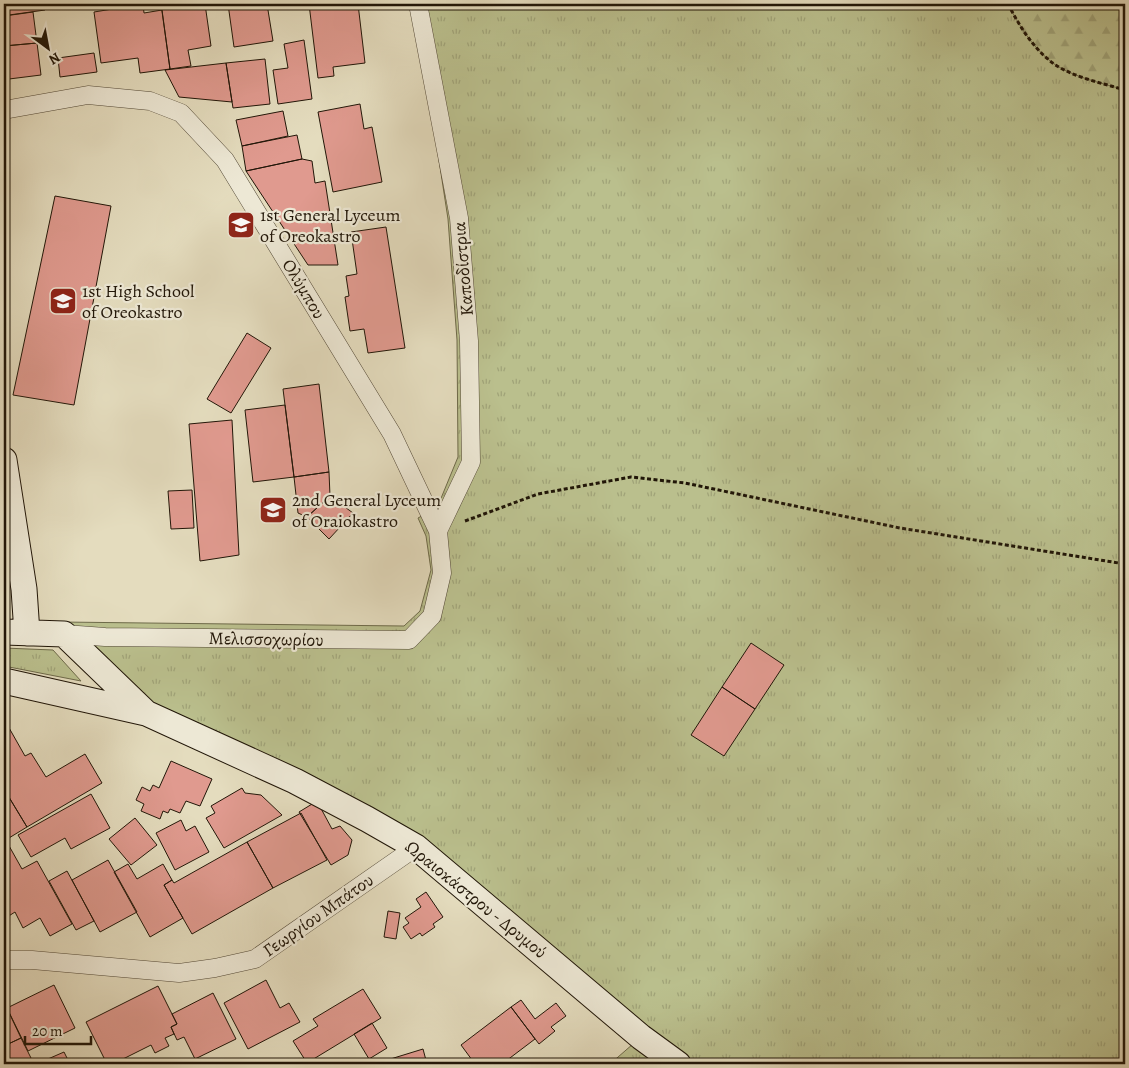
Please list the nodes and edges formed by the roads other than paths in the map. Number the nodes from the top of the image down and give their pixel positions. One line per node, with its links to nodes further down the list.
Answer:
1 (418, 4): 4 (street, Καποδίστρια)
2 (4, 110): 4 (street, Ολύμπου)
3 (4, 460): 5 (main road)
4 (438, 531): 6 (street, Μελισσοχωρίου)
5 (15, 632): 6 (main road, Μελισσοχωρίου)
6 (64, 634): 8 (main road)
7 (4, 681): 8 (main road)
8 (146, 713): 9 (main road, Ωραιοκάστρου - Δρυμού)
9 (416, 847): 10 (street, Γεωργίου Μπάτου); 11 (main road, Ωραιοκάστρου - Δρυμού)
10 (4, 960)
11 (678, 1064)

